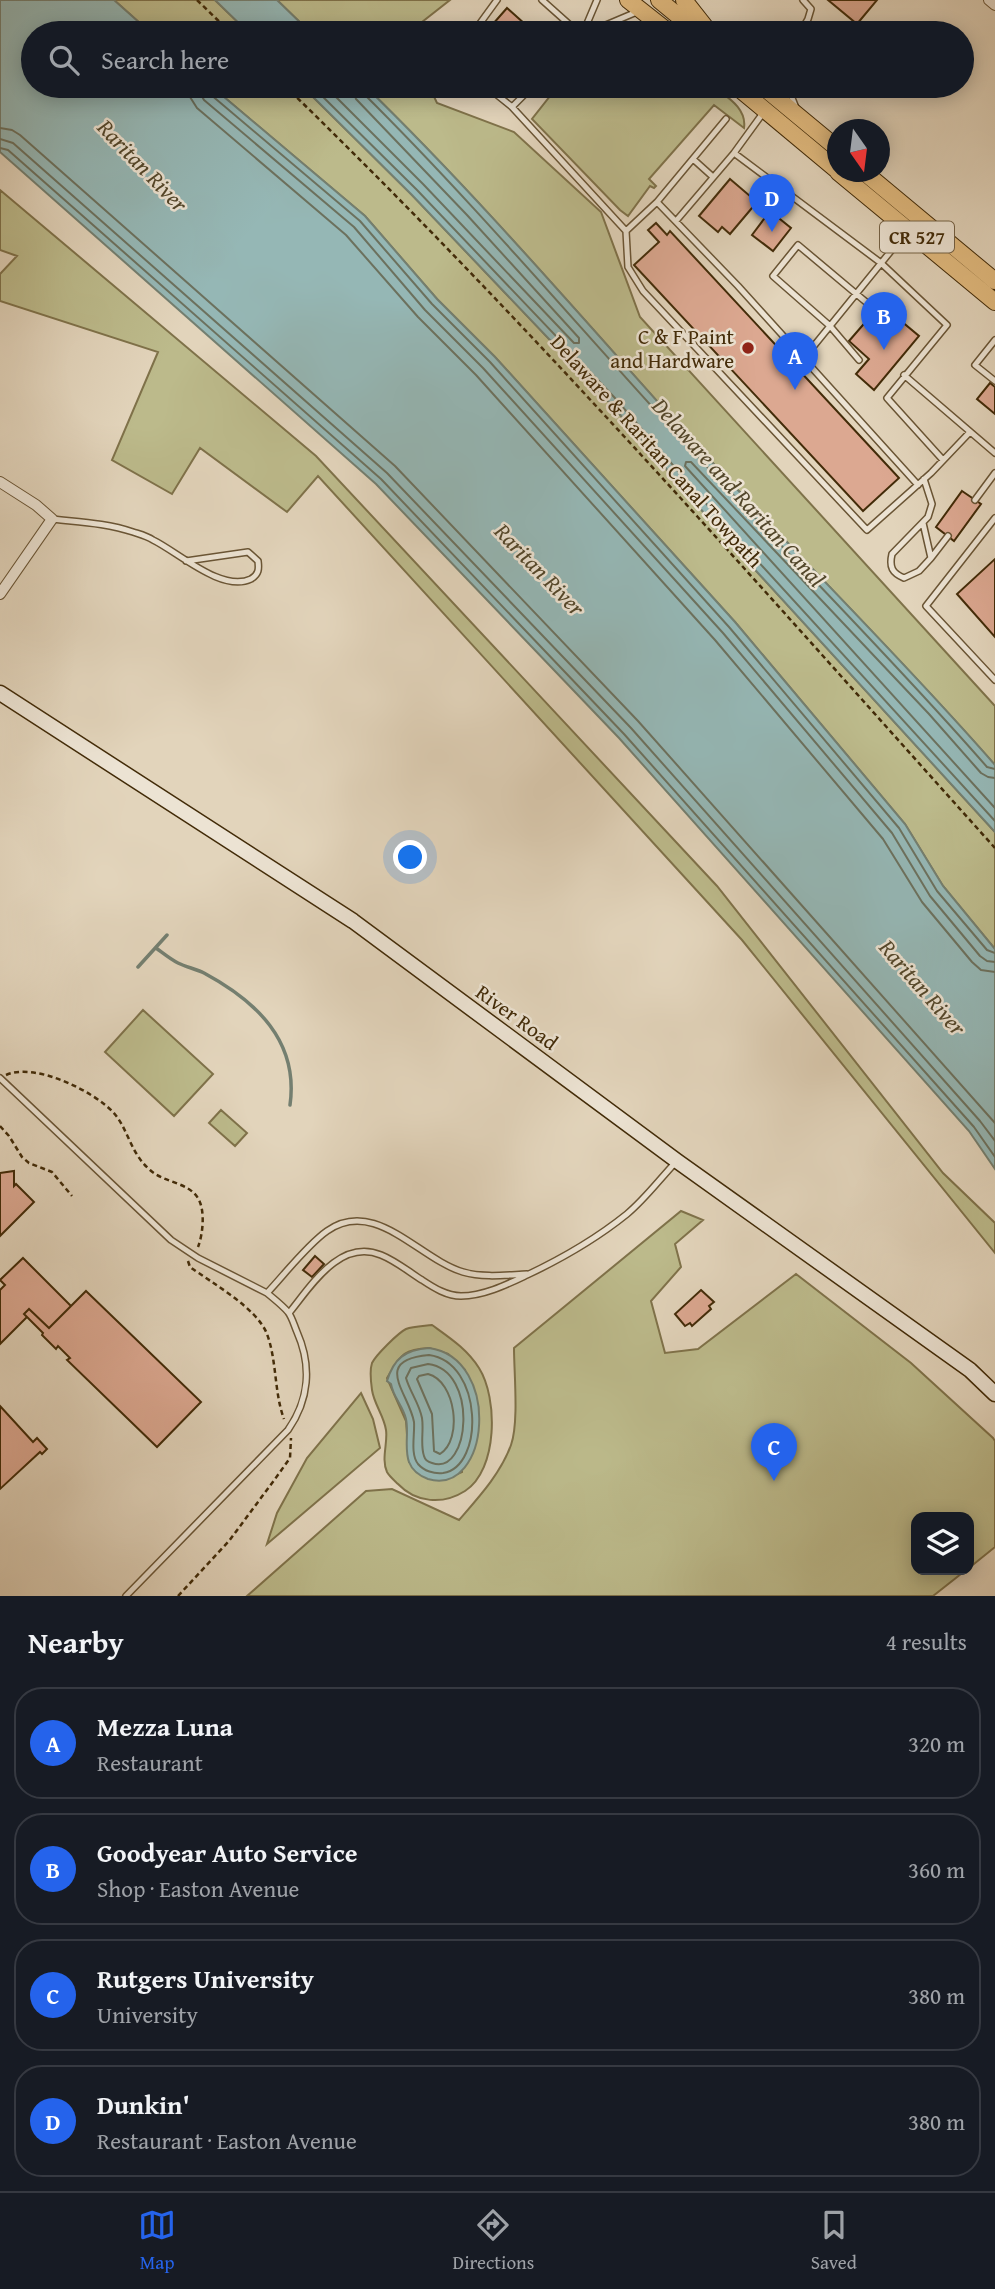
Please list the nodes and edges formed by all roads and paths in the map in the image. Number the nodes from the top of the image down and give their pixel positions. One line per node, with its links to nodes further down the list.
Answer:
1 (197, 0): 11 (path)
2 (497, 0): 12 (lane)
3 (542, 0): 13 (lane)
4 (597, 0): 14 (lane)
5 (659, 0): 17 (main road)
6 (684, 0): 18 (main road)
7 (803, 0): 19 (lane)
8 (989, 0): 10 (street)
9 (634, 5): 15 (lane); 16 (main road)
10 (995, 5)
11 (219, 21)
12 (481, 21)
13 (568, 21)
14 (588, 21)
15 (605, 21)
16 (655, 21)
17 (684, 21)
18 (701, 21)
19 (807, 21)
20 (297, 98): 69 (path, Delaware & Raritan Canal Towpath)
21 (501, 98): 26 (lane)
22 (521, 98): 26 (lane)
23 (750, 98): 27 (main road, CR 527)
24 (780, 98): 28 (main road)
25 (792, 98): 28 (lane)
26 (512, 107): 39 (lane)
27 (765, 110): 31 (lane); 33 (main road, CR 527)
28 (799, 117): 30 (main road)
29 (726, 118): 32 (lane)
30 (827, 140)
31 (733, 153): 34 (lane); 41 (lane)
32 (693, 159): 34 (lane); 37 (lane)
33 (827, 162)
34 (713, 177): 38 (lane)
35 (851, 182): 40 (main road, CR 527)
36 (876, 182): 42 (main road, CR 527)
37 (657, 202): 38 (lane); 39 (lane)
38 (676, 221): 48 (lane)
39 (626, 231): 58 (lane)
40 (911, 232): 41 (lane); 44 (main road, CR 527)
41 (881, 263): 43 (lane); 50 (lane)
42 (995, 281)
43 (856, 294): 45 (lane); 46 (lane); 46 (lane)
44 (995, 302)
45 (891, 323)
46 (830, 326): 48 (lane); 49 (lane)
47 (995, 340): 51 (lane)
48 (804, 358): 58 (lane)
49 (859, 360)
50 (904, 374): 52 (lane); 54 (lane)
51 (995, 382)
52 (971, 432): 53 (lane); 54 (lane)
53 (995, 453)
54 (943, 460): 56 (lane)
55 (995, 473): 59 (lane)
56 (924, 479): 58 (lane); 62 (lane)
57 (0, 482): 61 (street)
58 (918, 485)
59 (975, 500)
60 (995, 518): 67 (lane)
61 (52, 519): 65 (lane); 66 (street)
62 (923, 523): 64 (lane); 64 (lane)
63 (948, 536): 64 (lane)
64 (931, 558)
65 (186, 561): 65 (lane)
66 (0, 594)
67 (995, 680)
68 (0, 693): 72 (main road, River Road)
69 (995, 848)
70 (1, 1079): 74 (lane); 74 (path)
71 (0, 1126): 73 (path)
72 (677, 1161): 75 (lane); 78 (main road, River Road)
73 (72, 1196)
74 (192, 1254): 76 (lane); 79 (path)
75 (531, 1273): 76 (lane); 77 (lane)
76 (267, 1293): 77 (lane)
77 (289, 1312): 79 (lane)
78 (995, 1394)
79 (288, 1430): 80 (lane); 81 (path)
80 (126, 1596)
81 (178, 1596)

